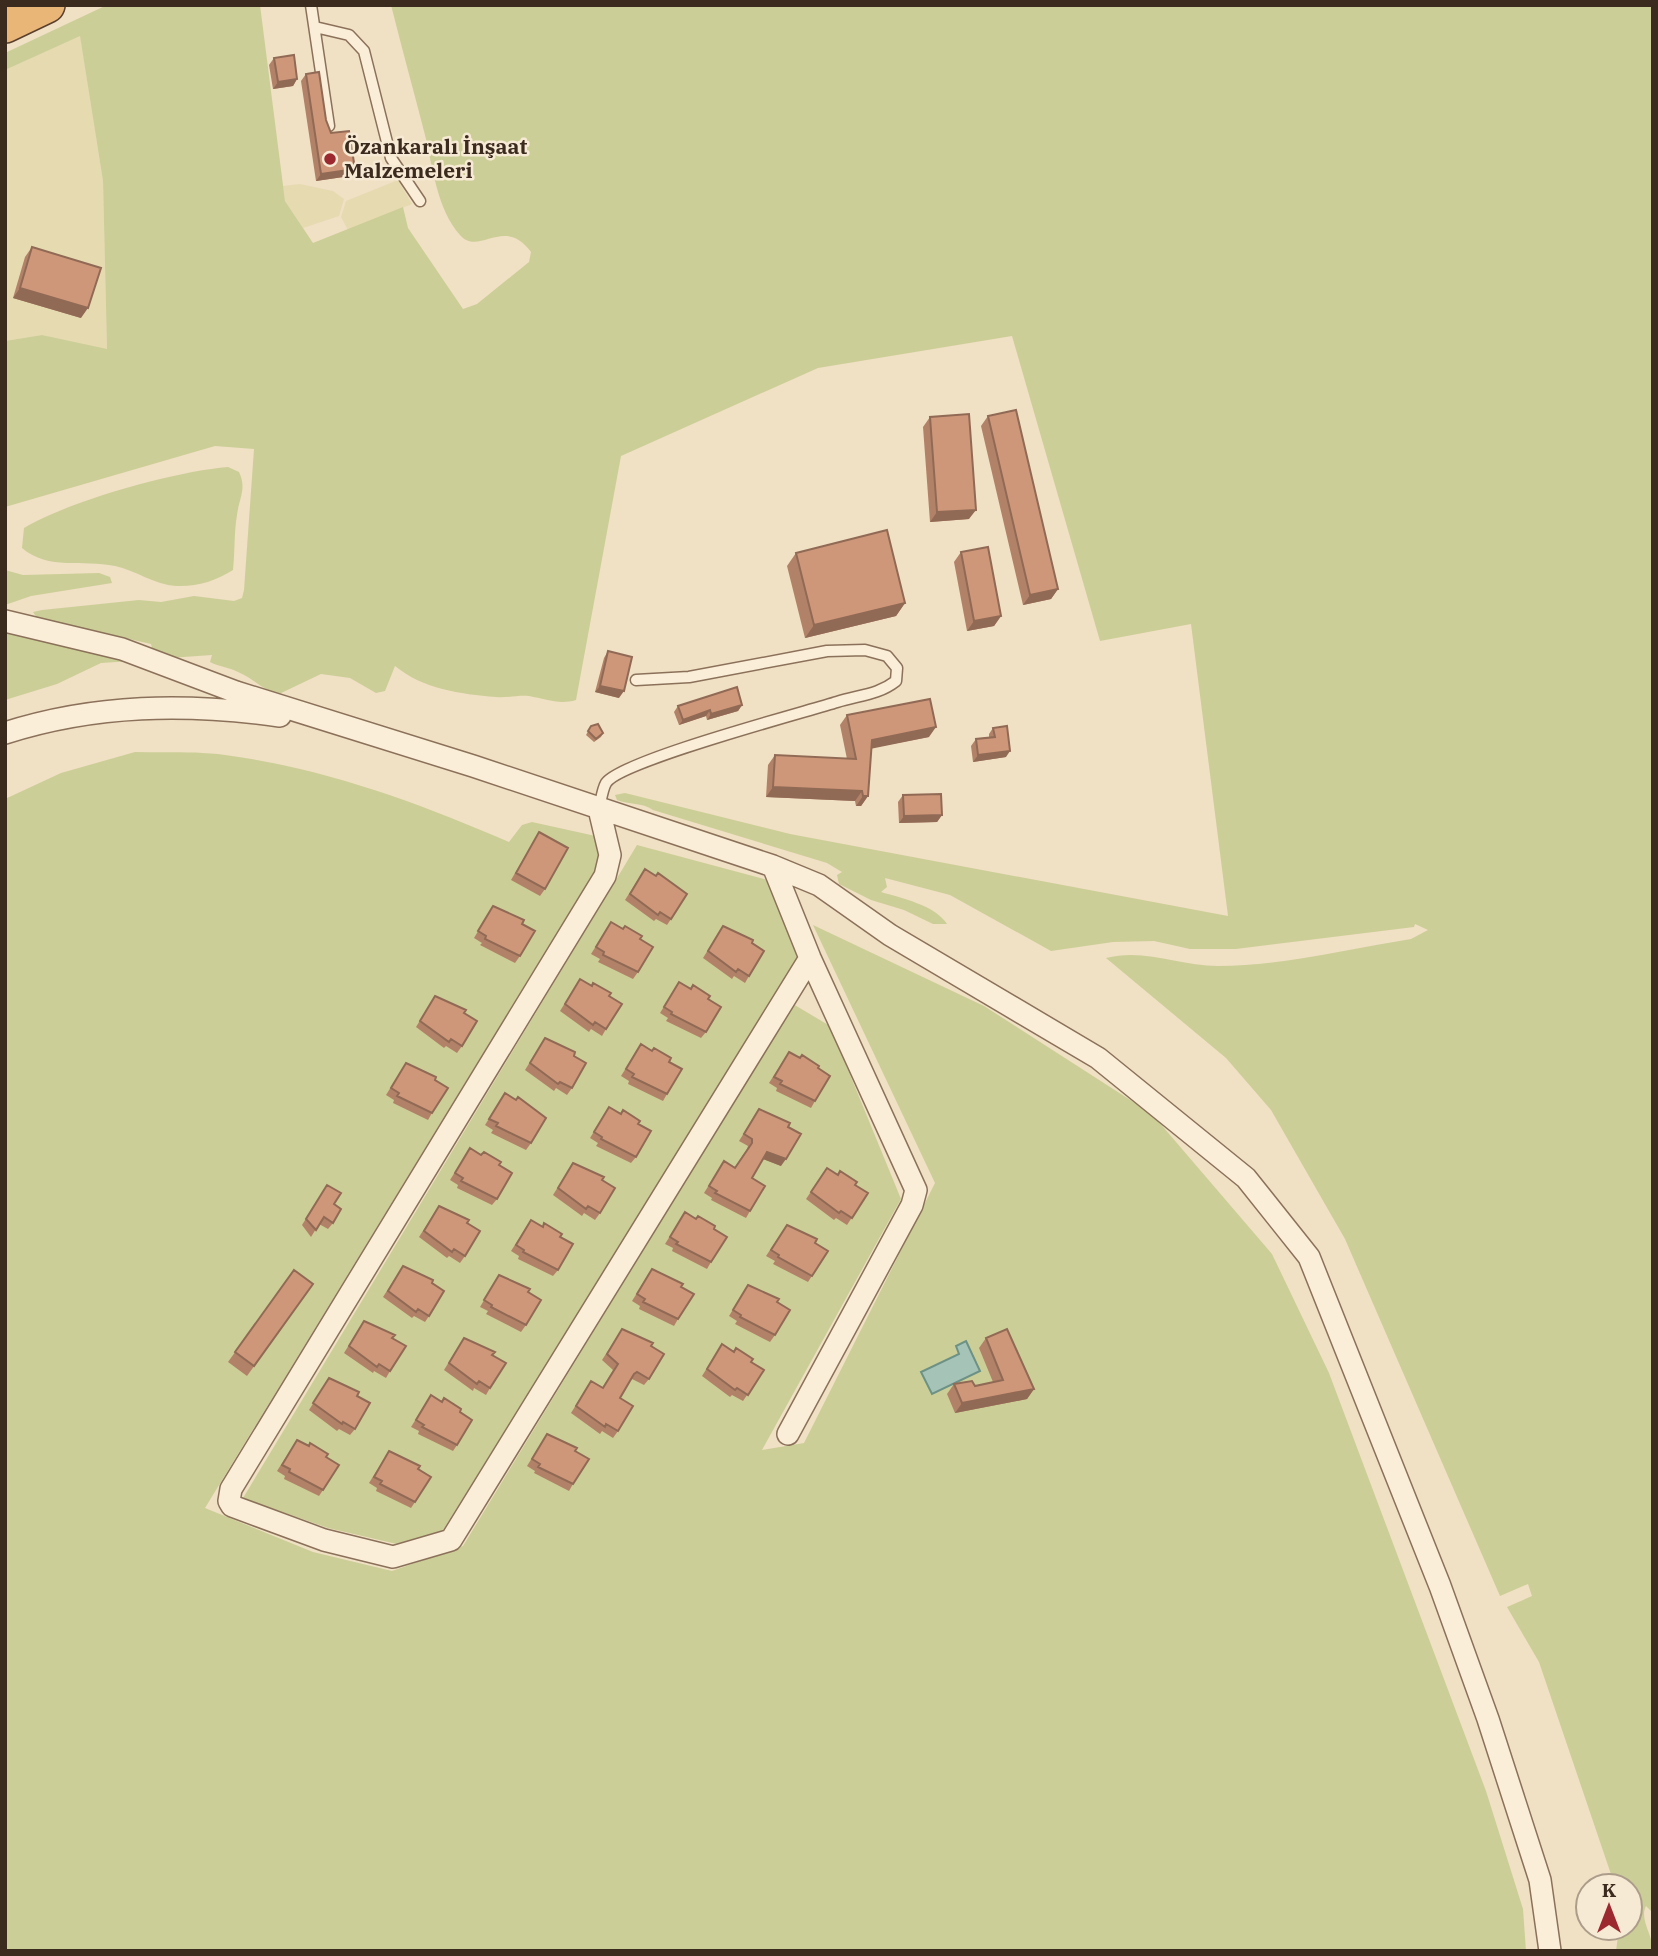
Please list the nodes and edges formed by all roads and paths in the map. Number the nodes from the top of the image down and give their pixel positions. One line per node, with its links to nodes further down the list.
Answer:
1 (47, 5): 3 (highway)
2 (310, 5): 4 (lane)
3 (5, 25)
4 (315, 27): 5 (lane); 6 (lane)
5 (329, 126)
6 (420, 201)
7 (5, 621): 9 (street)
8 (636, 680): 11 (lane)
9 (359, 730): 10 (street); 11 (street)
10 (5, 733)
11 (599, 809): 12 (street); 13 (street)
12 (773, 866): 13 (street); 15 (street)
13 (810, 958): 14 (street)
14 (788, 1434)
15 (1550, 1951)

